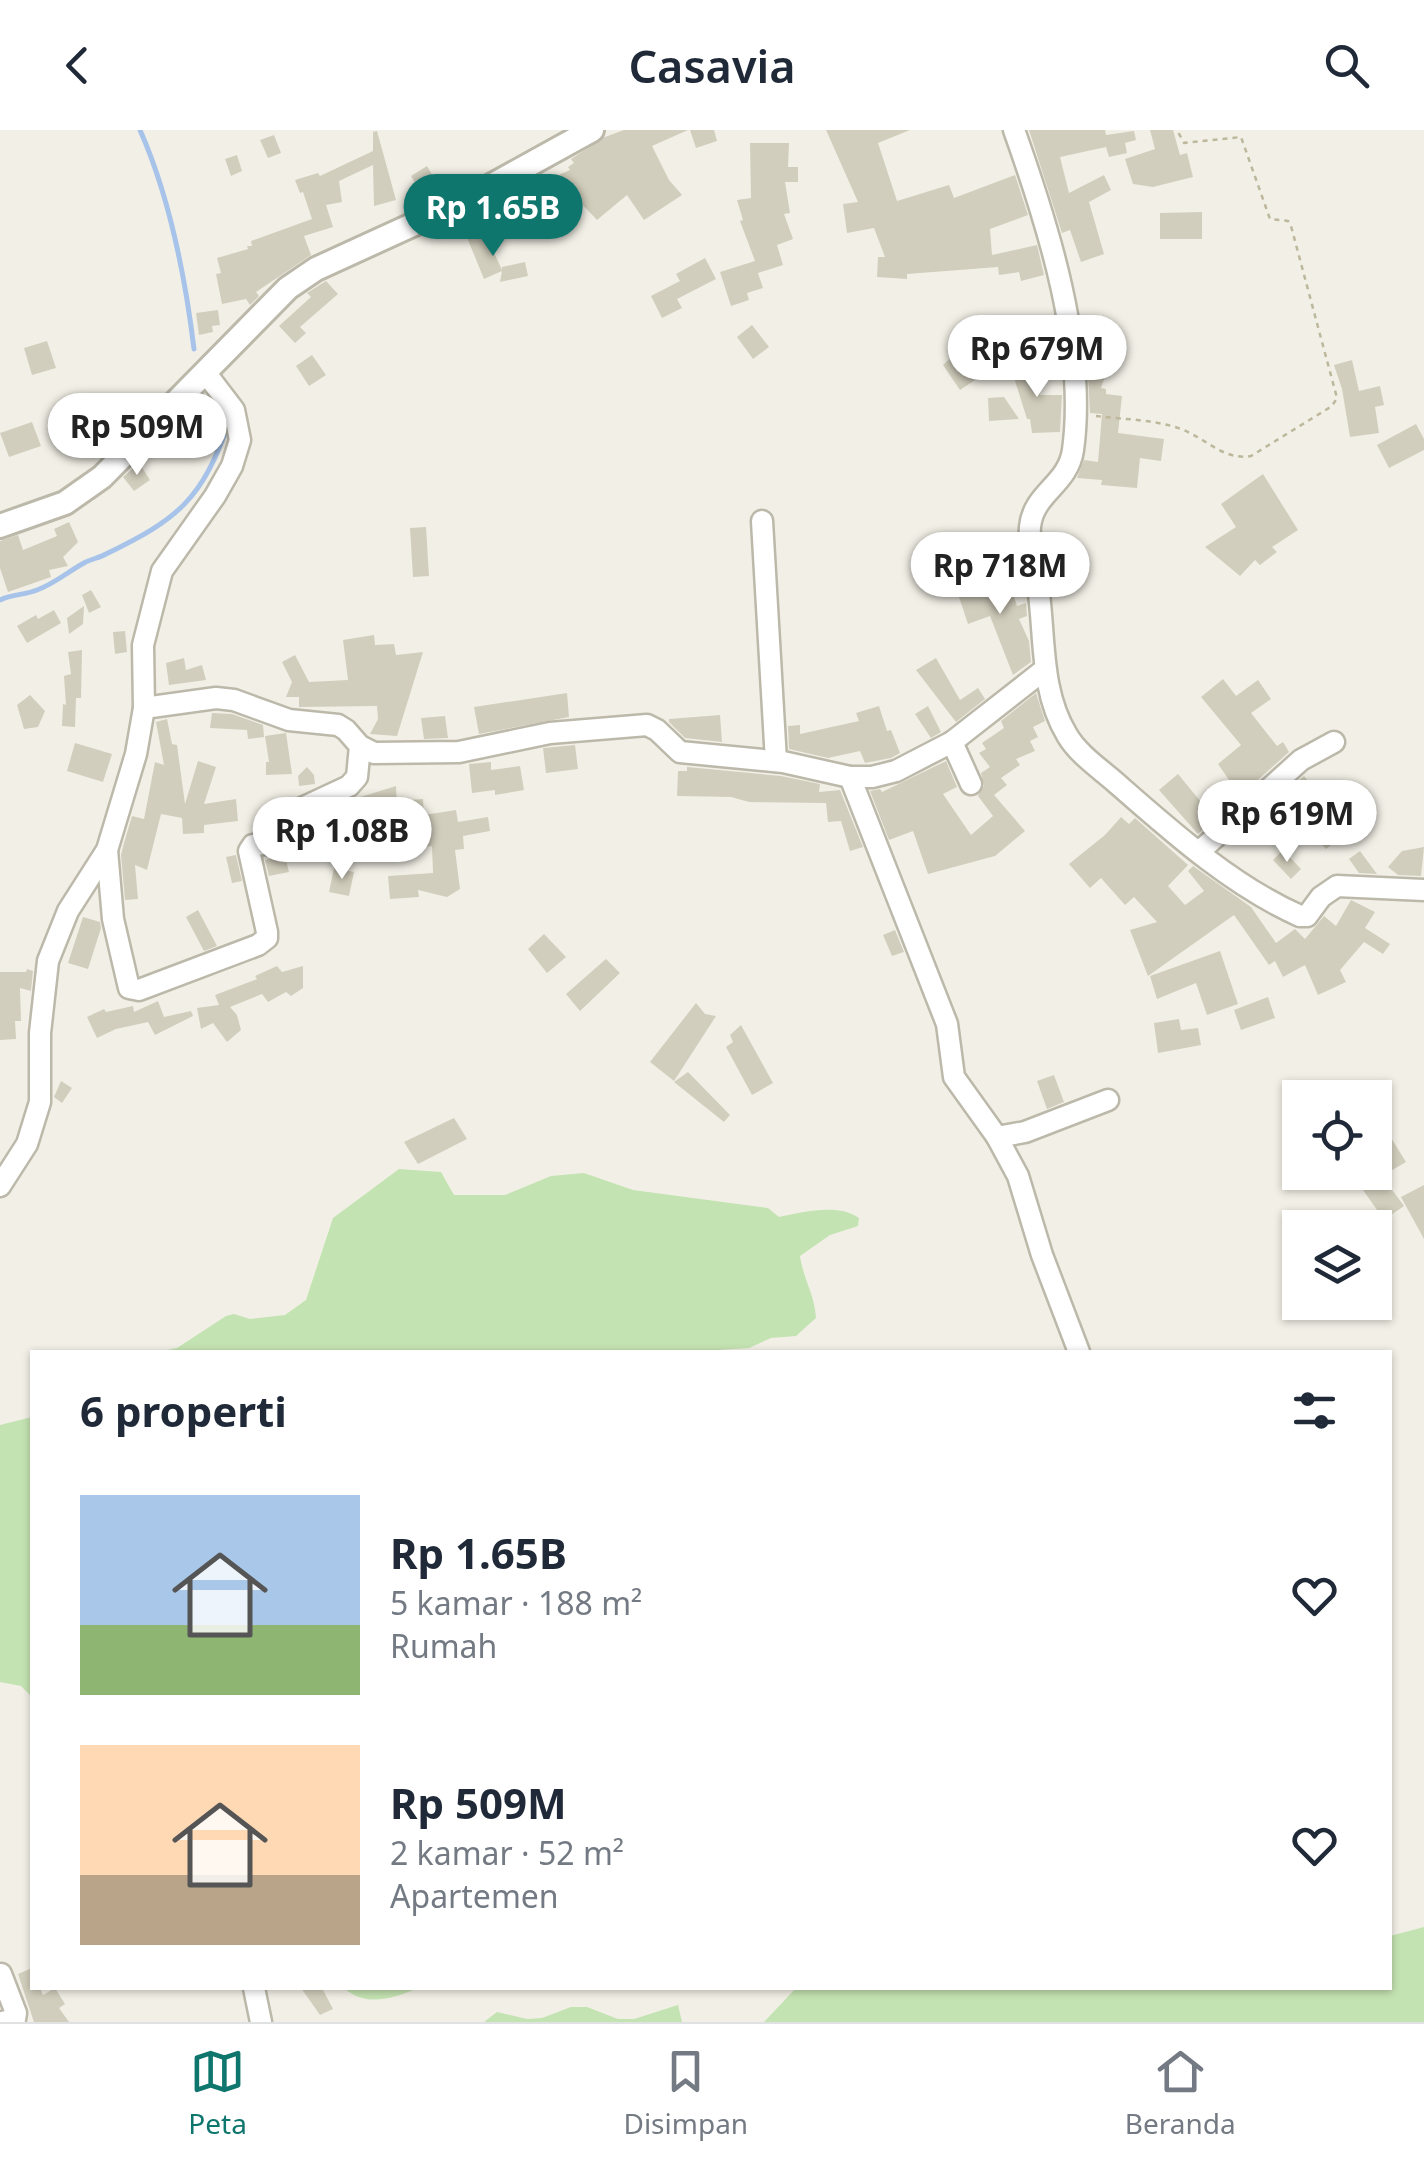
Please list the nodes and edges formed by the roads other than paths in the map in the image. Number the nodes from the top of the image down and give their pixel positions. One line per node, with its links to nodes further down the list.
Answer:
1 (592, 130): 3 (street)
2 (1014, 130): 6 (street)
3 (200, 378): 5 (street); 7 (street)
4 (762, 521): 11 (street)
5 (0, 526)
6 (1044, 670): 8 (street); 15 (street)
7 (144, 708): 10 (street); 14 (street)
8 (952, 742): 12 (street); 13 (street)
9 (1334, 742): 15 (street)
10 (360, 746): 11 (street); 14 (street)
11 (776, 761): 12 (street)
12 (850, 777): 18 (street)
13 (971, 784)
14 (107, 850): 19 (street)
15 (1200, 850): 16 (street)
16 (1424, 890)
17 (1108, 1100): 18 (street)
18 (996, 1137): 20 (street)
19 (0, 1186)
20 (1079, 1350)
21 (1, 1974): 23 (street)
22 (254, 1990): 24 (street)
23 (12, 2021)
24 (261, 2022)

